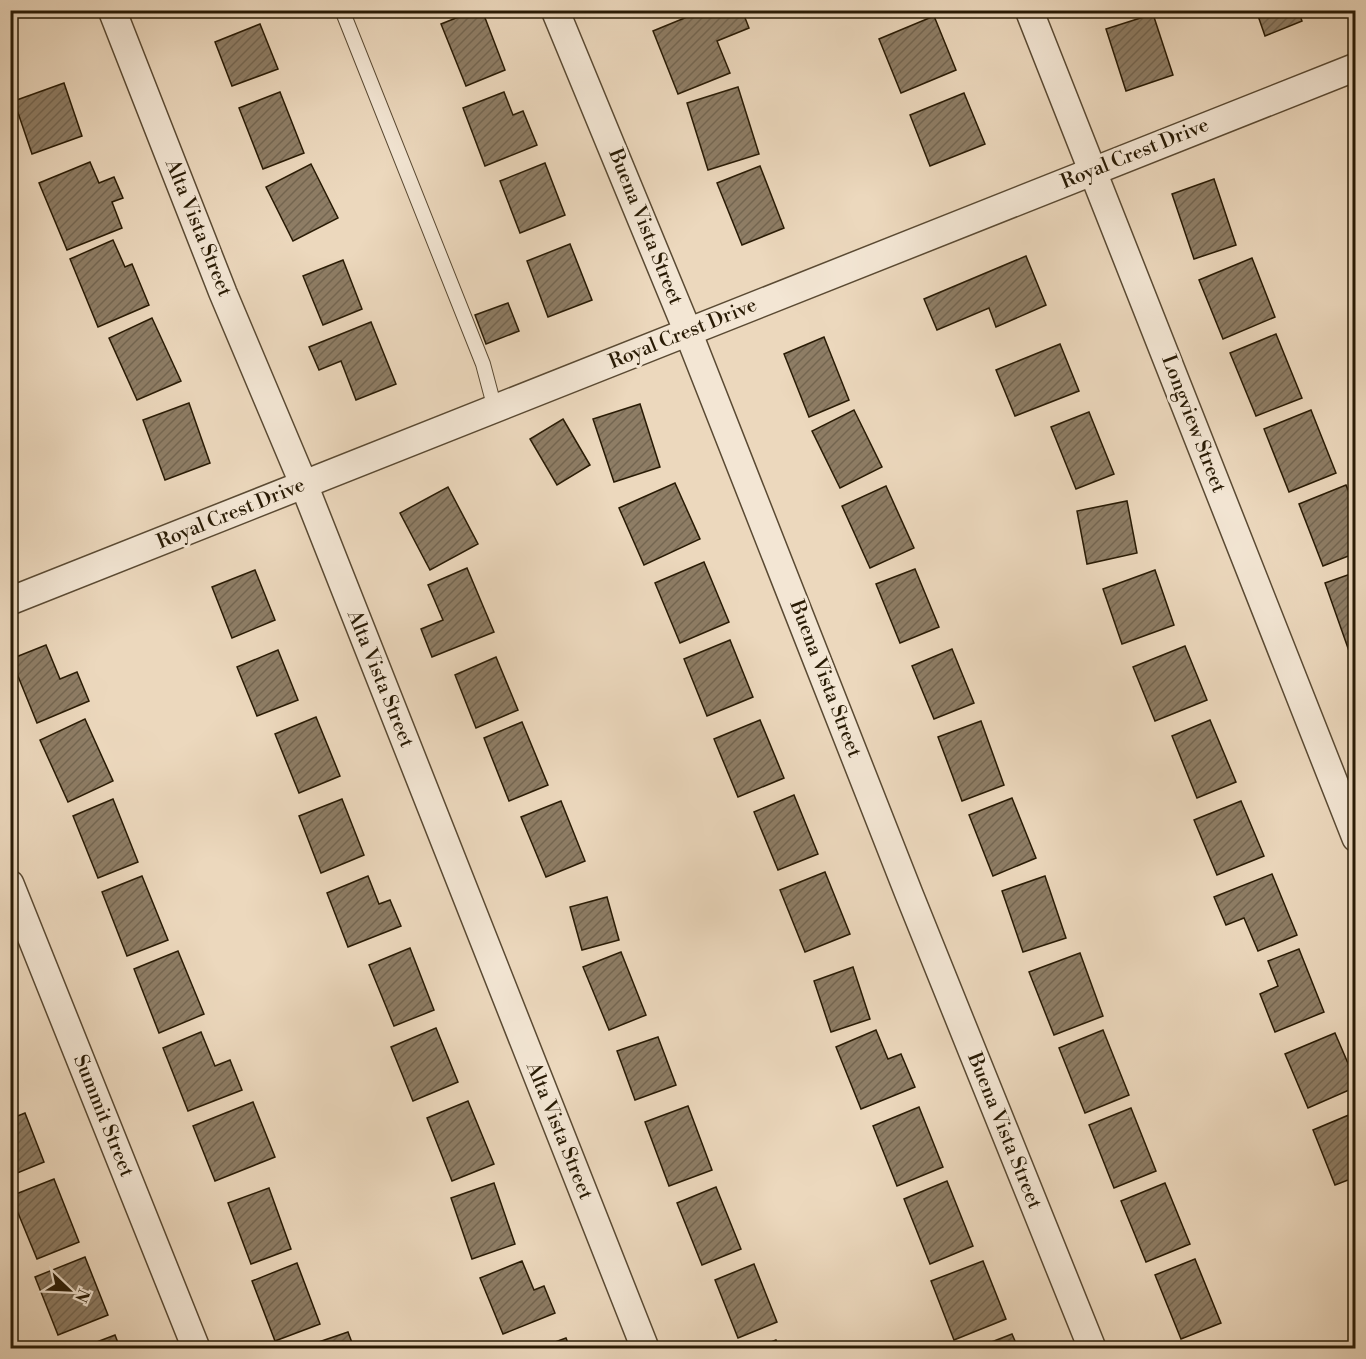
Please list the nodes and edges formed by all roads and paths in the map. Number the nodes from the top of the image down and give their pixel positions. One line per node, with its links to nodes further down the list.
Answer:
1 (112, 10): 9 (street, Alta Vista Street)
2 (342, 10): 8 (lane)
3 (555, 10): 7 (street, Buena Vista Street)
4 (1029, 10): 6 (street, Longview Street)
5 (1356, 67): 6 (street, Royal Crest Drive)
6 (1093, 171): 7 (street, Royal Crest Drive); 11 (street, Longview Street)
7 (688, 332): 8 (street, Royal Crest Drive); 15 (street, Buena Vista Street)
8 (495, 409): 9 (street, Royal Crest Drive)
9 (304, 485): 10 (street, Royal Crest Drive); 14 (street, Alta Vista Street)
10 (10, 601)
11 (1356, 838)
12 (10, 884): 13 (street, Summit Street)
13 (196, 1348)
14 (645, 1348)
15 (1092, 1348)

